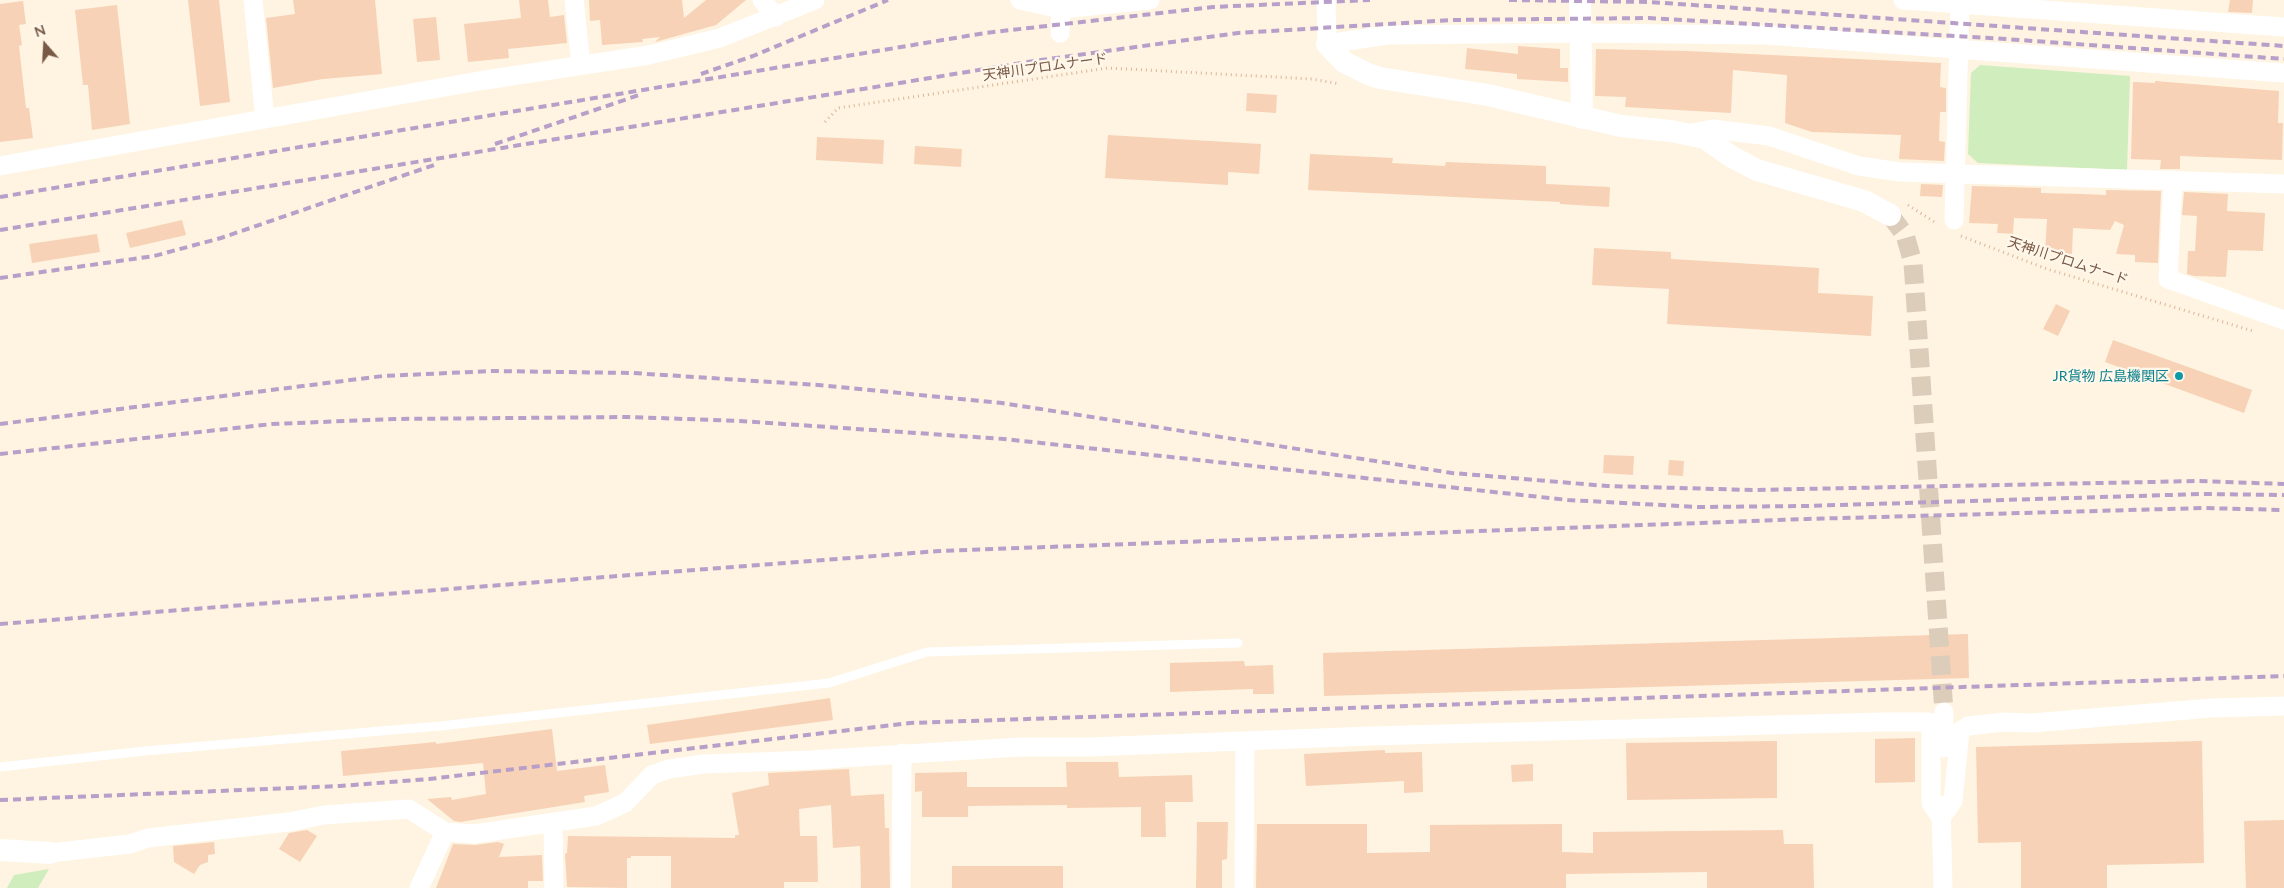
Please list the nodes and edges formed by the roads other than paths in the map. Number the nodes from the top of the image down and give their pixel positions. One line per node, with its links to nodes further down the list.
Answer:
1 (253, 0): 21 (street)
2 (574, 0): 18 (street)
3 (762, 0): 12 (street)
4 (815, 0): 12 (street)
5 (1020, 0): 11 (street)
6 (1150, 0): 11 (street)
7 (1326, 0): 16 (street)
8 (1580, 0): 14 (street)
9 (1904, 0): 10 (street)
10 (1960, 2): 13 (street); 17 (street)
11 (1061, 9): 15 (street)
12 (776, 17): 18 (street)
13 (2284, 27)
14 (1580, 32): 16 (street); 17 (street); 20 (street)
15 (1060, 33)
16 (1327, 44): 20 (street)
17 (1957, 49): 19 (street); 24 (street)
18 (581, 65): 21 (street)
19 (2284, 73)
20 (1582, 118): 22 (street)
21 (265, 119): 23 (street)
22 (1686, 134): 24 (street); 27 (street)
23 (0, 166)
24 (1955, 174): 25 (street); 28 (street)
25 (2173, 180): 26 (street); 29 (street)
26 (2284, 184)
27 (1898, 210)
28 (1948, 225)
29 (2284, 320)
30 (1238, 643): 35 (lane)
31 (2284, 706): 36 (street)
32 (1944, 712): 36 (street)
33 (1245, 741): 34 (street); 36 (street); 44 (street)
34 (902, 753): 37 (street); 43 (street)
35 (0, 767)
36 (1941, 818): 45 (street)
37 (553, 822): 38 (street); 42 (street)
38 (445, 832): 40 (street); 41 (street)
39 (0, 850): 40 (street)
40 (50, 853)
41 (419, 888)
42 (554, 888)
43 (901, 888)
44 (1244, 888)
45 (1943, 888)

